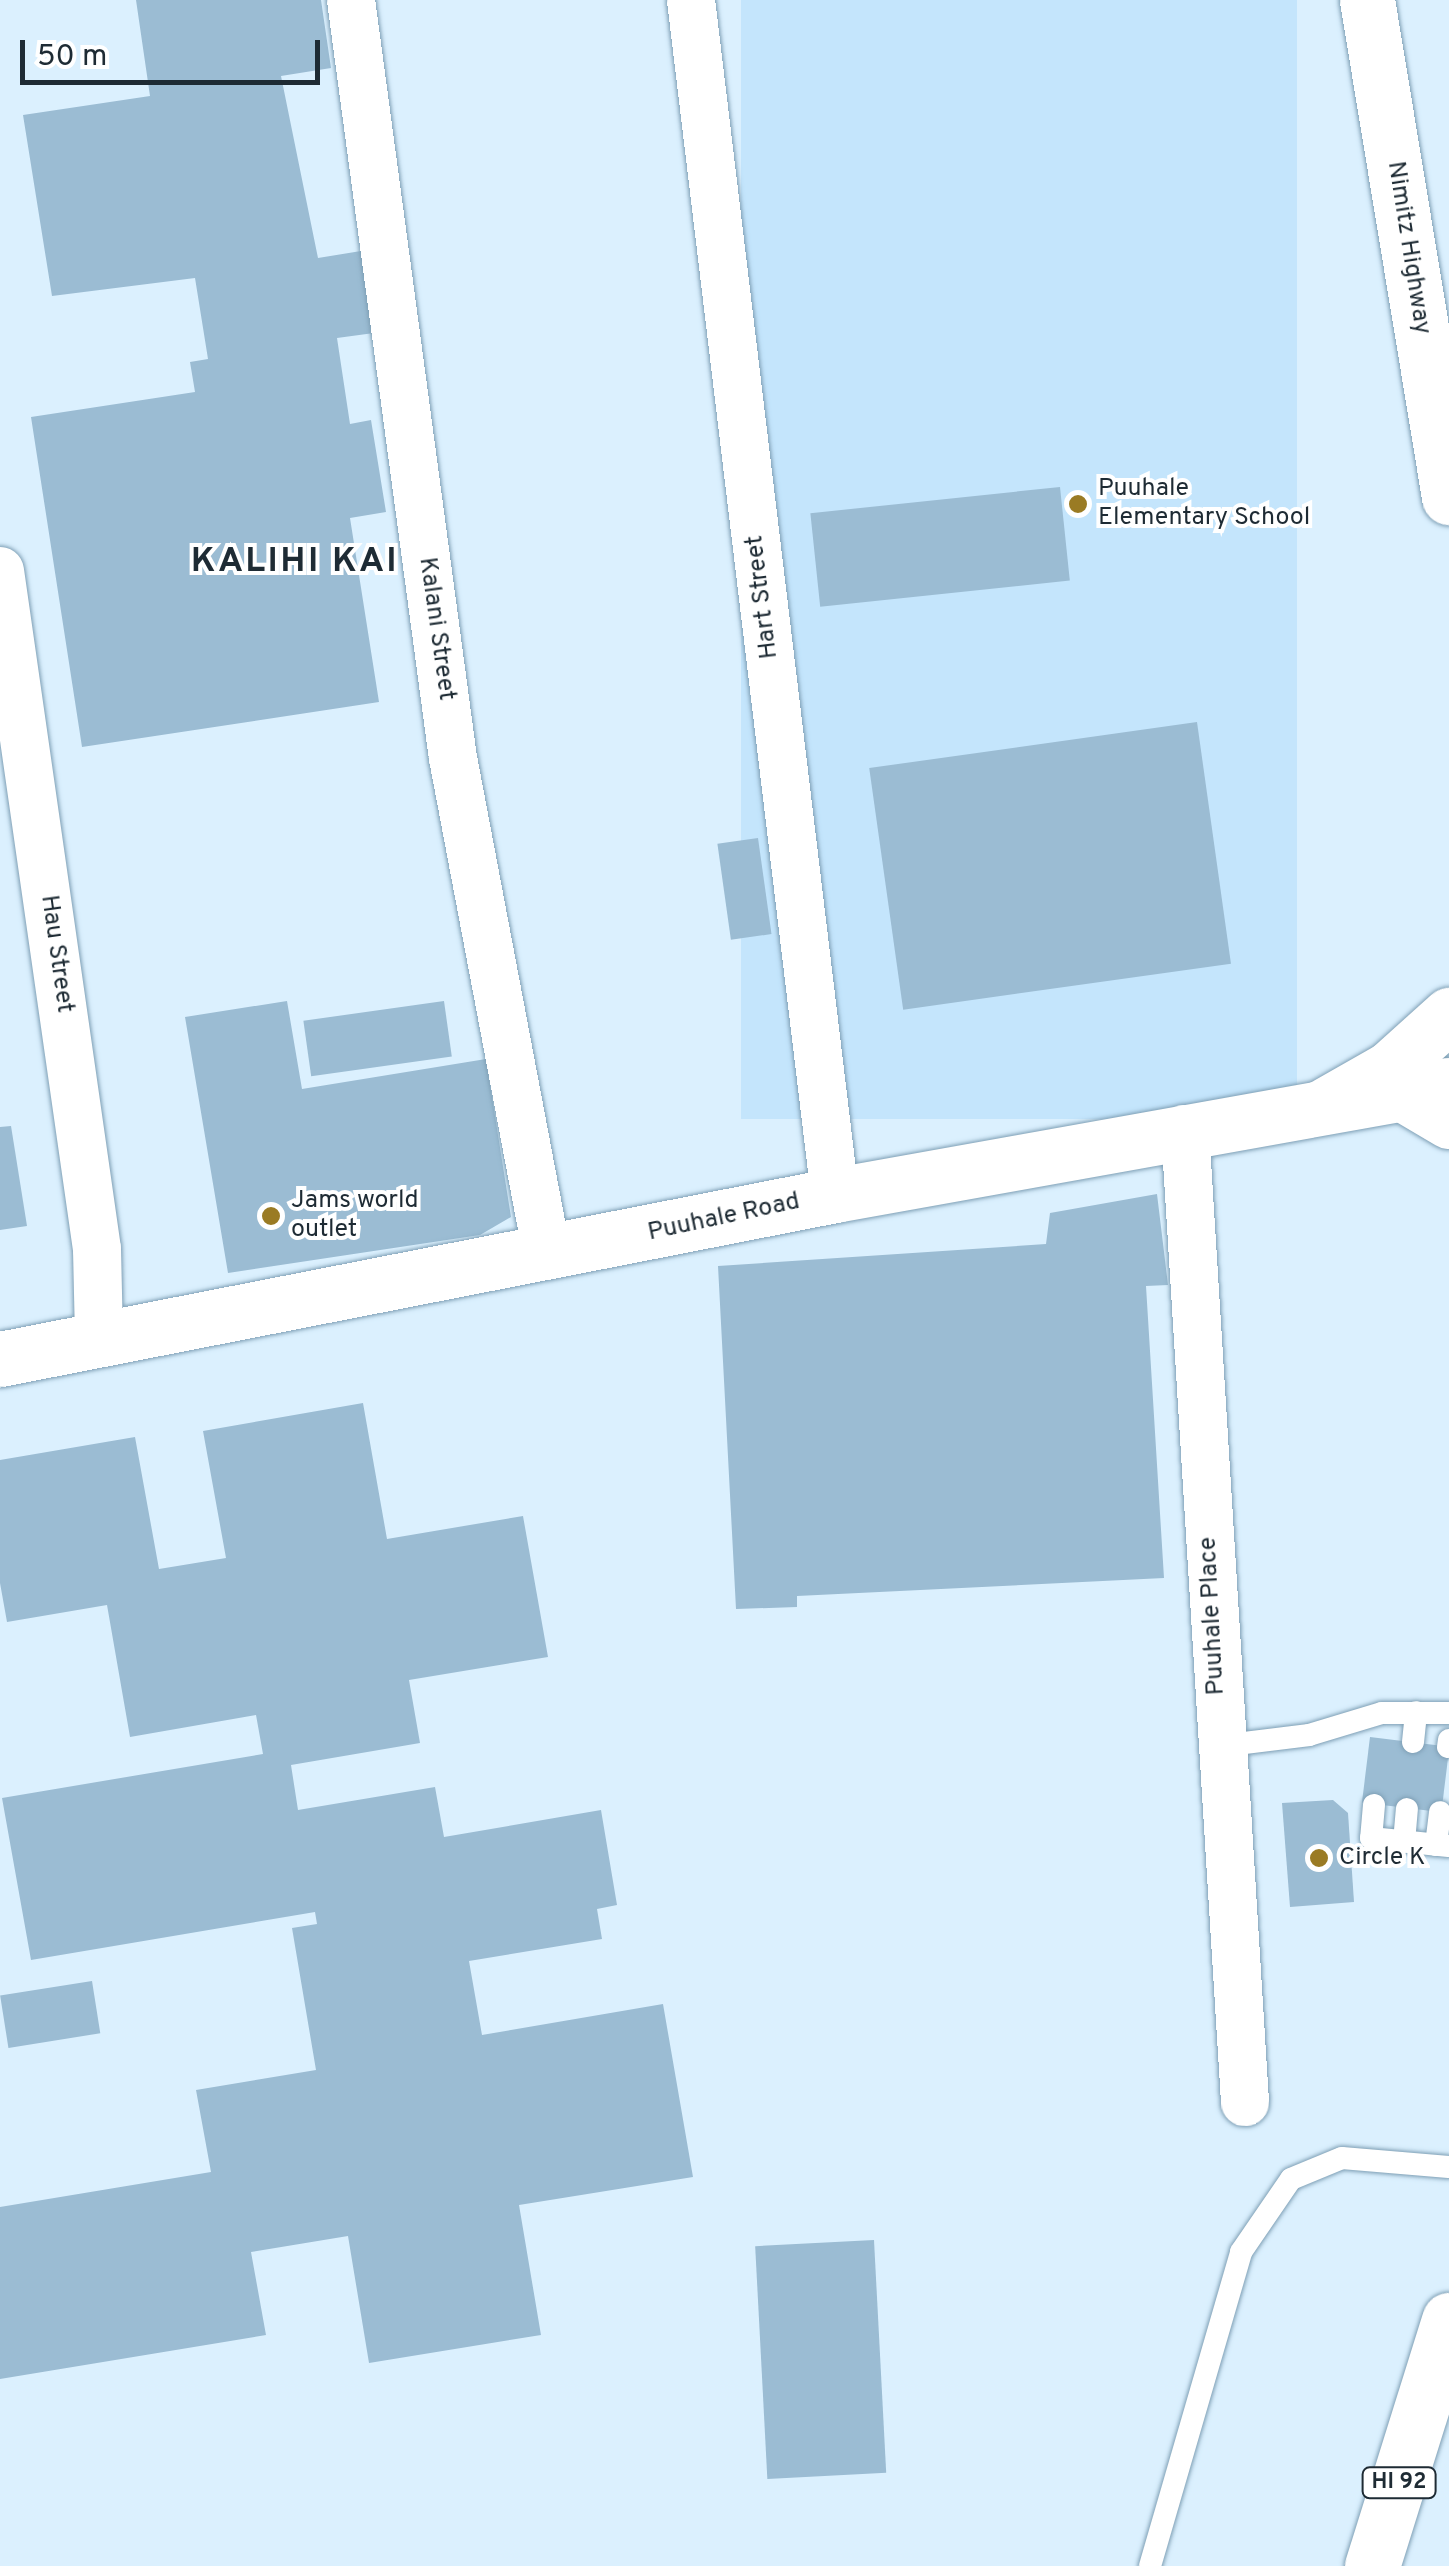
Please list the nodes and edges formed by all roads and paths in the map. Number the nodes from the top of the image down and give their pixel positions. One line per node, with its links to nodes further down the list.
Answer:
1 (351, 0): 12 (street, Kalani Street)
2 (692, 0): 11 (street, Hart Street)
3 (1367, 0): 4 (street, Nimitz Highway)
4 (1449, 497)
5 (0, 572): 13 (street, Hau Street)
6 (1449, 1015): 8 (street)
7 (1425, 1088): 8 (street, Puuhale Road); 9 (street)
8 (1322, 1107): 10 (street, Puuhale Road)
9 (1449, 1121)
10 (1185, 1129): 11 (street, Puuhale Road); 20 (street, Puuhale Place)
11 (834, 1195): 12 (street, Puuhale Road)
12 (547, 1254): 13 (street, Puuhale Road)
13 (99, 1338): 14 (street, Puuhale Road)
14 (0, 1359)
15 (1416, 1712): 16 (lane); 17 (lane); 19 (lane)
16 (1449, 1713)
17 (1382, 1714): 18 (lane); 20 (lane)
18 (1380, 1738)
19 (1413, 1742)
20 (1220, 1746): 26 (street, Puuhale Place)
21 (1374, 1804): 24 (lane)
22 (1407, 1809): 24 (lane)
23 (1440, 1812): 25 (lane)
24 (1404, 1842): 25 (lane)
25 (1443, 1846)
26 (1245, 2102)
27 (1449, 2166): 30 (lane)
28 (1449, 2320): 29 (street, HI 92)
29 (1441, 2406): 31 (street, HI 92)
30 (1150, 2566)
31 (1372, 2566)

